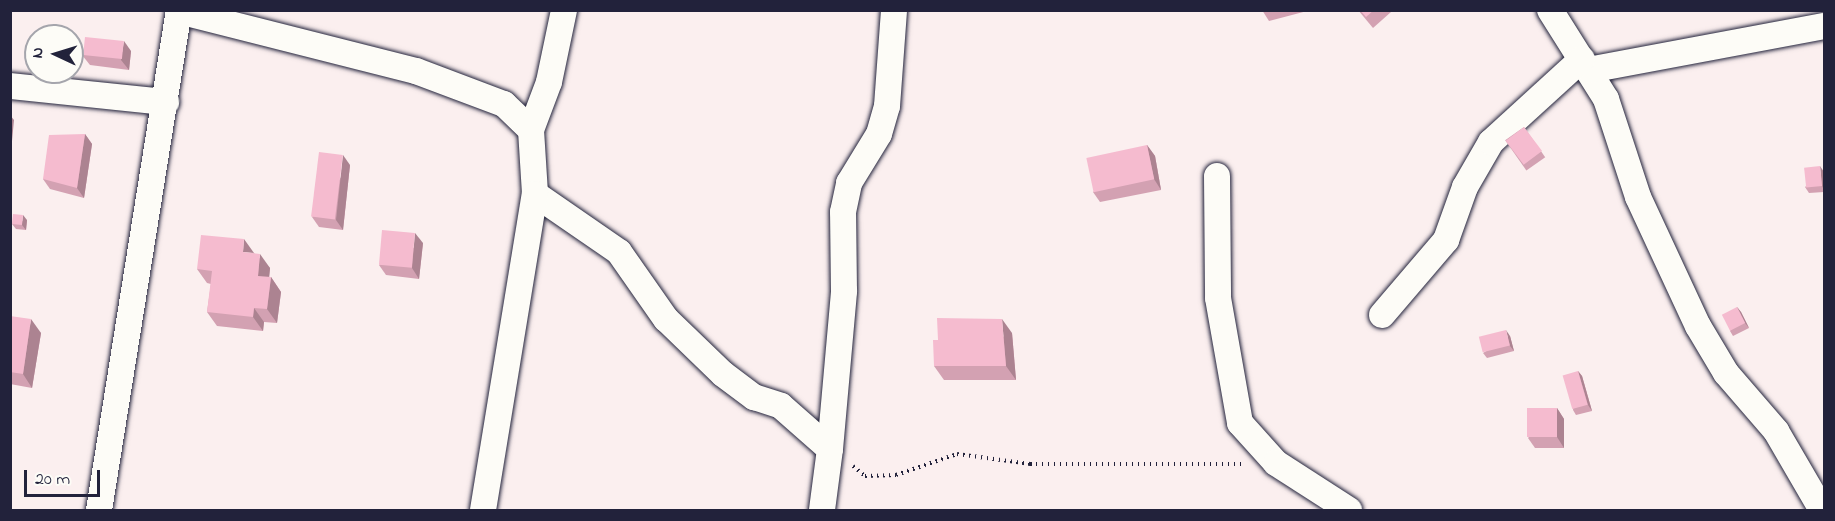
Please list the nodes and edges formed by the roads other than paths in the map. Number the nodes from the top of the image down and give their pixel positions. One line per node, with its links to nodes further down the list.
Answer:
1 (564, 10): 9 (street)
2 (894, 10): 13 (street)
3 (1550, 10): 6 (street)
4 (179, 11): 8 (street); 9 (street)
5 (1824, 26): 6 (street)
6 (1586, 64): 12 (street); 18 (street)
7 (10, 86): 8 (street)
8 (166, 102): 14 (street)
9 (531, 129): 11 (street)
10 (1217, 176): 17 (street)
11 (535, 194): 13 (street); 15 (street)
12 (1382, 315)
13 (830, 449): 16 (street)
14 (99, 510)
15 (483, 510)
16 (822, 510)
17 (1349, 510)
18 (1822, 510)

